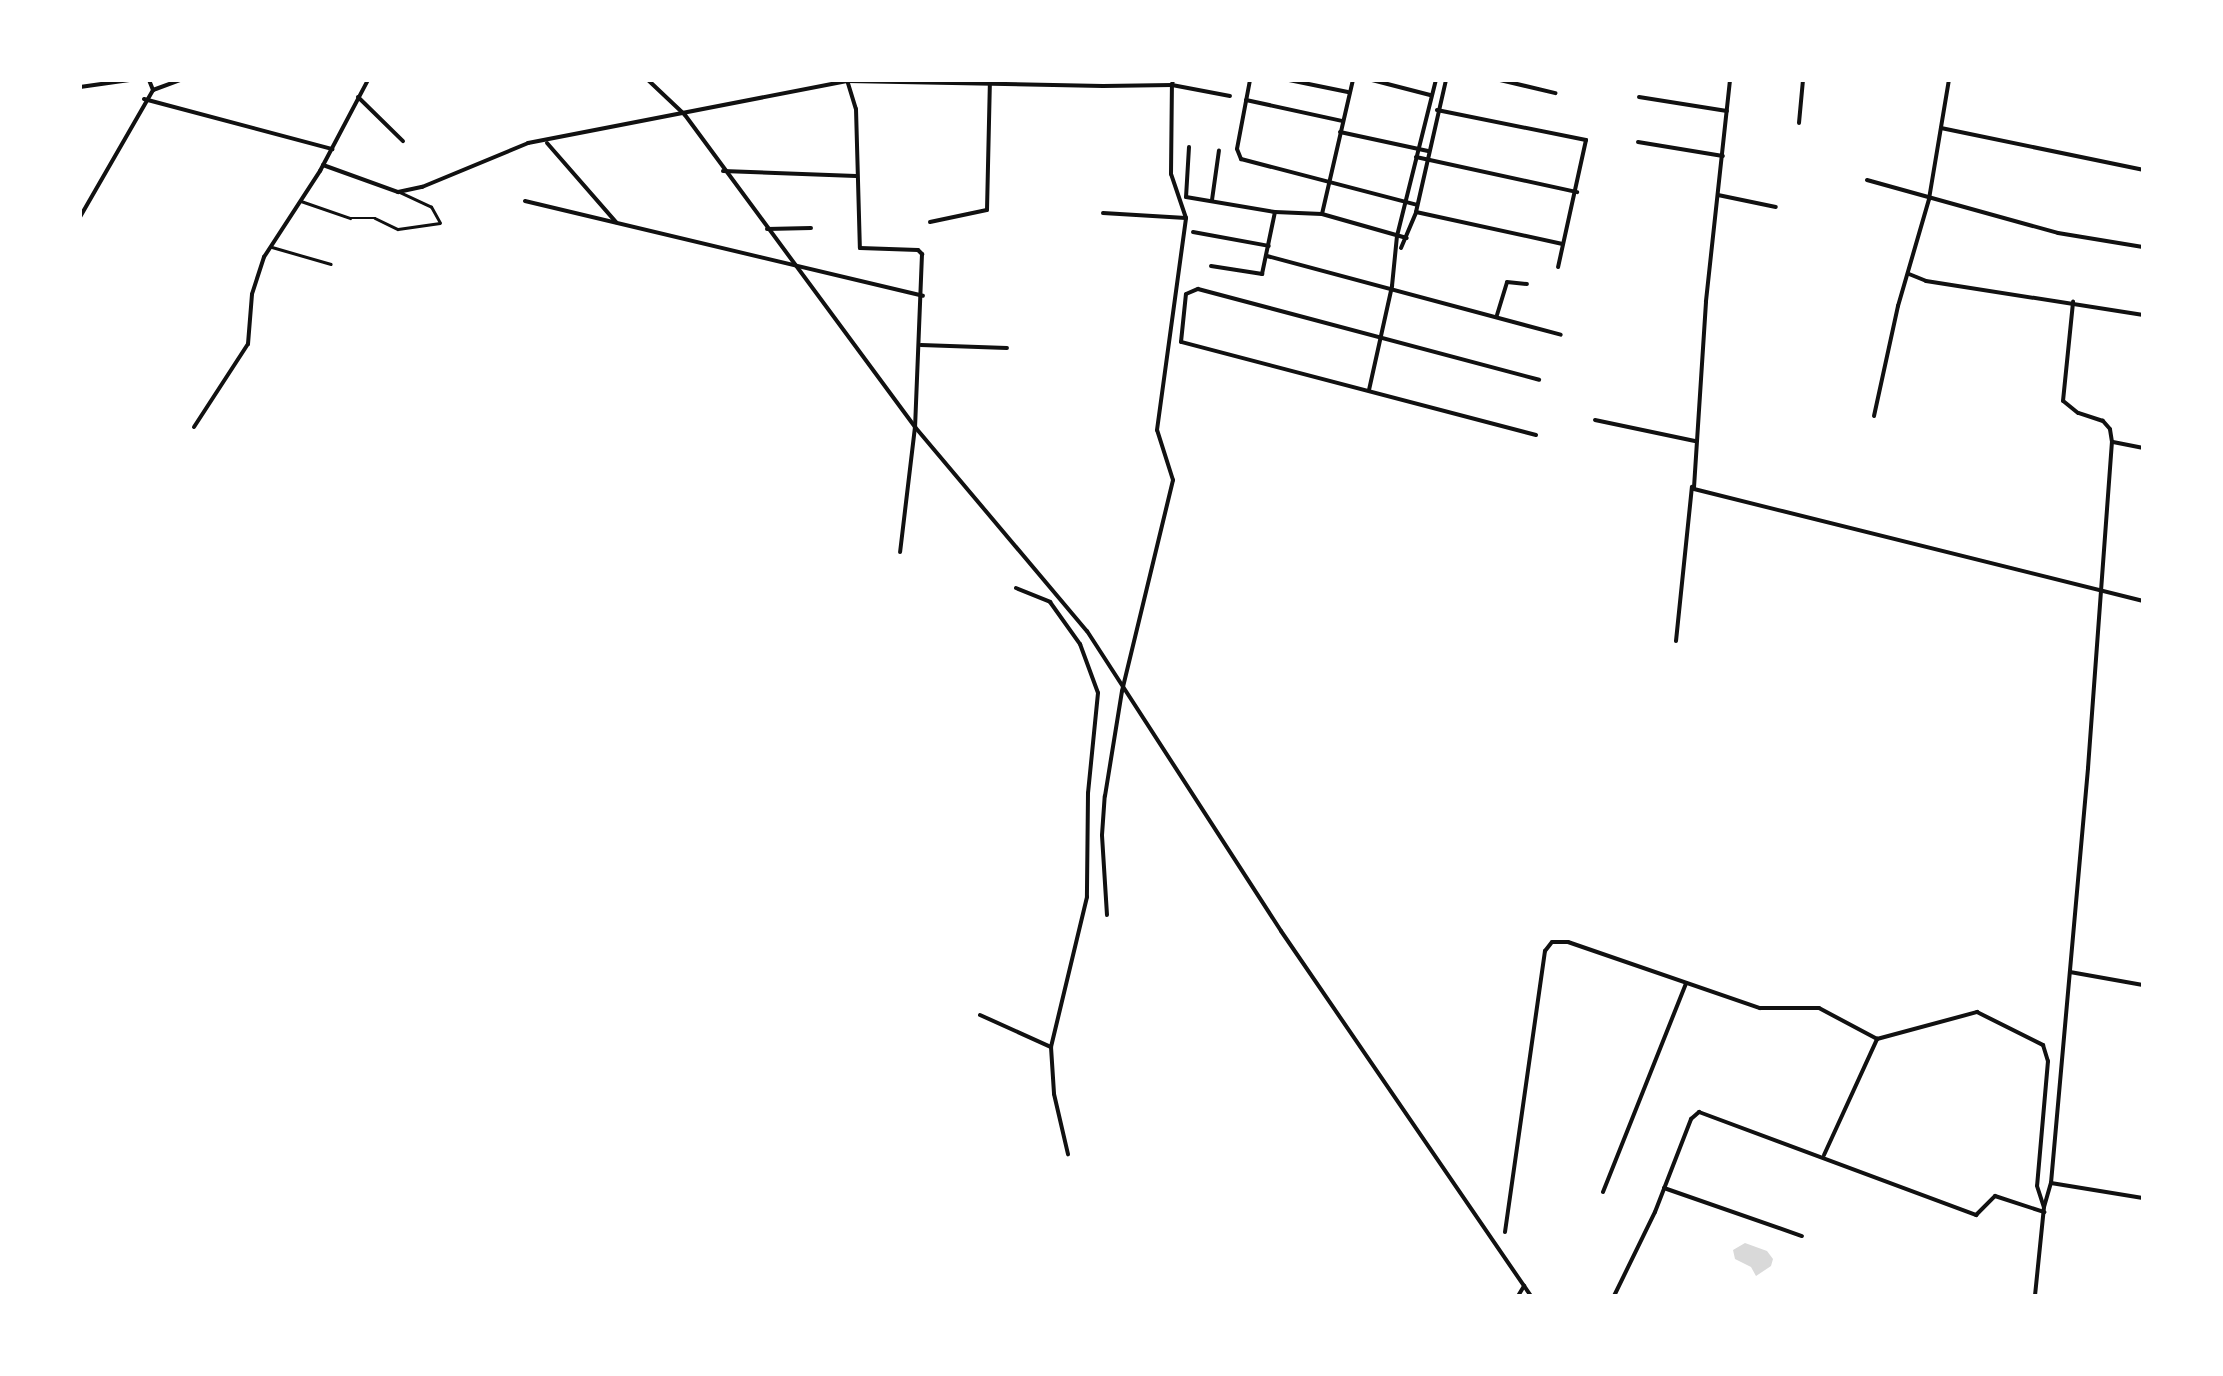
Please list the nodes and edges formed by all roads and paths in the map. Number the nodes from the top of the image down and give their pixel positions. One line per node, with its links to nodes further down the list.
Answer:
1 (130, 80): 21 (street)
2 (149, 80): 22 (street)
3 (180, 80): 22 (street)
4 (368, 80): 26 (street)
5 (648, 80): 33 (street)
6 (847, 80): 17 (street); 33 (street); 52 (street)
7 (1250, 80): 30 (street)
8 (1289, 80): 23 (street)
9 (1353, 80): 23 (street)
10 (1372, 80): 25 (street)
11 (1436, 80): 25 (street)
12 (1446, 80): 31 (street)
13 (1500, 80): 24 (street)
14 (1730, 80): 32 (street)
15 (1803, 80): 35 (street)
16 (1950, 80): 36 (street)
17 (945, 82): 19 (street)
18 (1172, 82): 20 (street); 27 (street); 69 (street)
19 (990, 83): 20 (street); 71 (street)
20 (1103, 83)
21 (80, 88)
22 (152, 90): 29 (street)
23 (1348, 92): 34 (street)
24 (1555, 92)
25 (1430, 95): 43 (street)
26 (358, 96): 38 (street); 42 (street)
27 (1230, 96)
28 (1639, 97): 32 (street)
29 (144, 99): 42 (street); 68 (street)
30 (1246, 100): 34 (street); 54 (street)
31 (1437, 110): 45 (street); 56 (street)
32 (1726, 111): 46 (street)
33 (685, 115): 39 (street); 51 (street)
34 (1342, 121): 37 (street)
35 (1799, 123)
36 (1941, 128): 50 (street); 58 (street)
37 (1340, 132): 43 (street); 54 (street)
38 (403, 140)
39 (545, 141): 55 (street); 70 (street)
40 (1638, 142): 46 (street)
41 (1189, 146): 61 (street)
42 (332, 149): 49 (street)
43 (1418, 149): 45 (street); 47 (street)
44 (1219, 150): 61 (street)
45 (1428, 151): 48 (street)
46 (1723, 156): 57 (street)
47 (1416, 158): 48 (street); 62 (street)
48 (1426, 160): 56 (street); 64 (street)
49 (323, 165): 55 (street); 59 (street)
50 (2143, 170)
51 (722, 171): 52 (street); 73 (street)
52 (856, 176): 90 (street)
53 (1867, 180): 58 (street)
54 (1329, 182): 62 (street); 67 (street)
55 (398, 192): 59 (street)
56 (1578, 192): 77 (street)
57 (1718, 195): 63 (street); 105 (street)
58 (1929, 199): 80 (street); 87 (street)
59 (301, 201): 79 (street)
60 (525, 201): 70 (street)
61 (1212, 201): 65 (street)
62 (1406, 202): 64 (street); 75 (street)
63 (1776, 207)
64 (1416, 208): 76 (street); 77 (street)
65 (1276, 212): 67 (street); 78 (street)
66 (1103, 213): 69 (street)
67 (1322, 214): 75 (street)
68 (80, 217)
69 (1186, 218): 114 (street)
70 (616, 222): 84 (street)
71 (930, 222)
72 (811, 228): 73 (street)
73 (767, 229): 84 (street)
74 (1193, 232): 78 (street)
75 (1398, 236): 76 (street); 81 (street)
76 (1408, 238): 81 (street)
77 (1565, 244): 86 (street)
78 (1269, 246): 82 (street)
79 (270, 247): 83 (street); 102 (street)
80 (2143, 247)
81 (1399, 251): 89 (street)
82 (1267, 256): 85 (street); 89 (street)
83 (331, 264)
84 (798, 266): 90 (street); 103 (street)
85 (1210, 266)
86 (1558, 267)
87 (1909, 274): 91 (street); 100 (street)
88 (1527, 284): 92 (street)
89 (1392, 286): 92 (street); 95 (street)
90 (922, 296): 96 (street)
91 (2074, 302): 93 (street); 106 (street)
92 (1496, 315): 94 (street)
93 (2143, 315)
94 (1562, 335)
95 (1381, 336): 98 (street); 99 (street); 99 (street)
96 (920, 345): 97 (street); 103 (street)
97 (1008, 348)
98 (1539, 380)
99 (1368, 390): 104 (street)
100 (1874, 416)
101 (1595, 420): 105 (street)
102 (194, 427)
103 (915, 427): 109 (street); 114 (street)
104 (1536, 435)
105 (1695, 441): 108 (street)
106 (2112, 442): 107 (street); 111 (street)
107 (2143, 448)
108 (1692, 484): 111 (street); 113 (street)
109 (900, 552)
110 (1016, 588): 121 (street)
111 (2100, 589): 112 (street); 116 (street)
112 (2143, 601)
113 (1676, 641)
114 (1122, 691): 115 (street); 131 (street)
115 (1107, 915)
116 (2070, 972): 118 (street); 124 (street)
117 (1686, 983): 120 (street); 126 (street); 129 (street)
118 (2143, 985)
119 (980, 1015): 121 (street)
120 (1877, 1038): 123 (street); 128 (street)
121 (1050, 1046): 122 (street)
122 (1068, 1154)
123 (1824, 1155): 125 (street); 128 (street)
124 (2051, 1183): 127 (street); 128 (street)
125 (1664, 1188): 130 (street); 134 (street)
126 (1603, 1192)
127 (2143, 1198)
128 (2044, 1209): 135 (street)
129 (1505, 1232)
130 (1802, 1236)
131 (1524, 1286): 132 (street); 133 (street)
132 (1518, 1296)
133 (1532, 1296)
134 (1614, 1296)
135 (2035, 1296)

